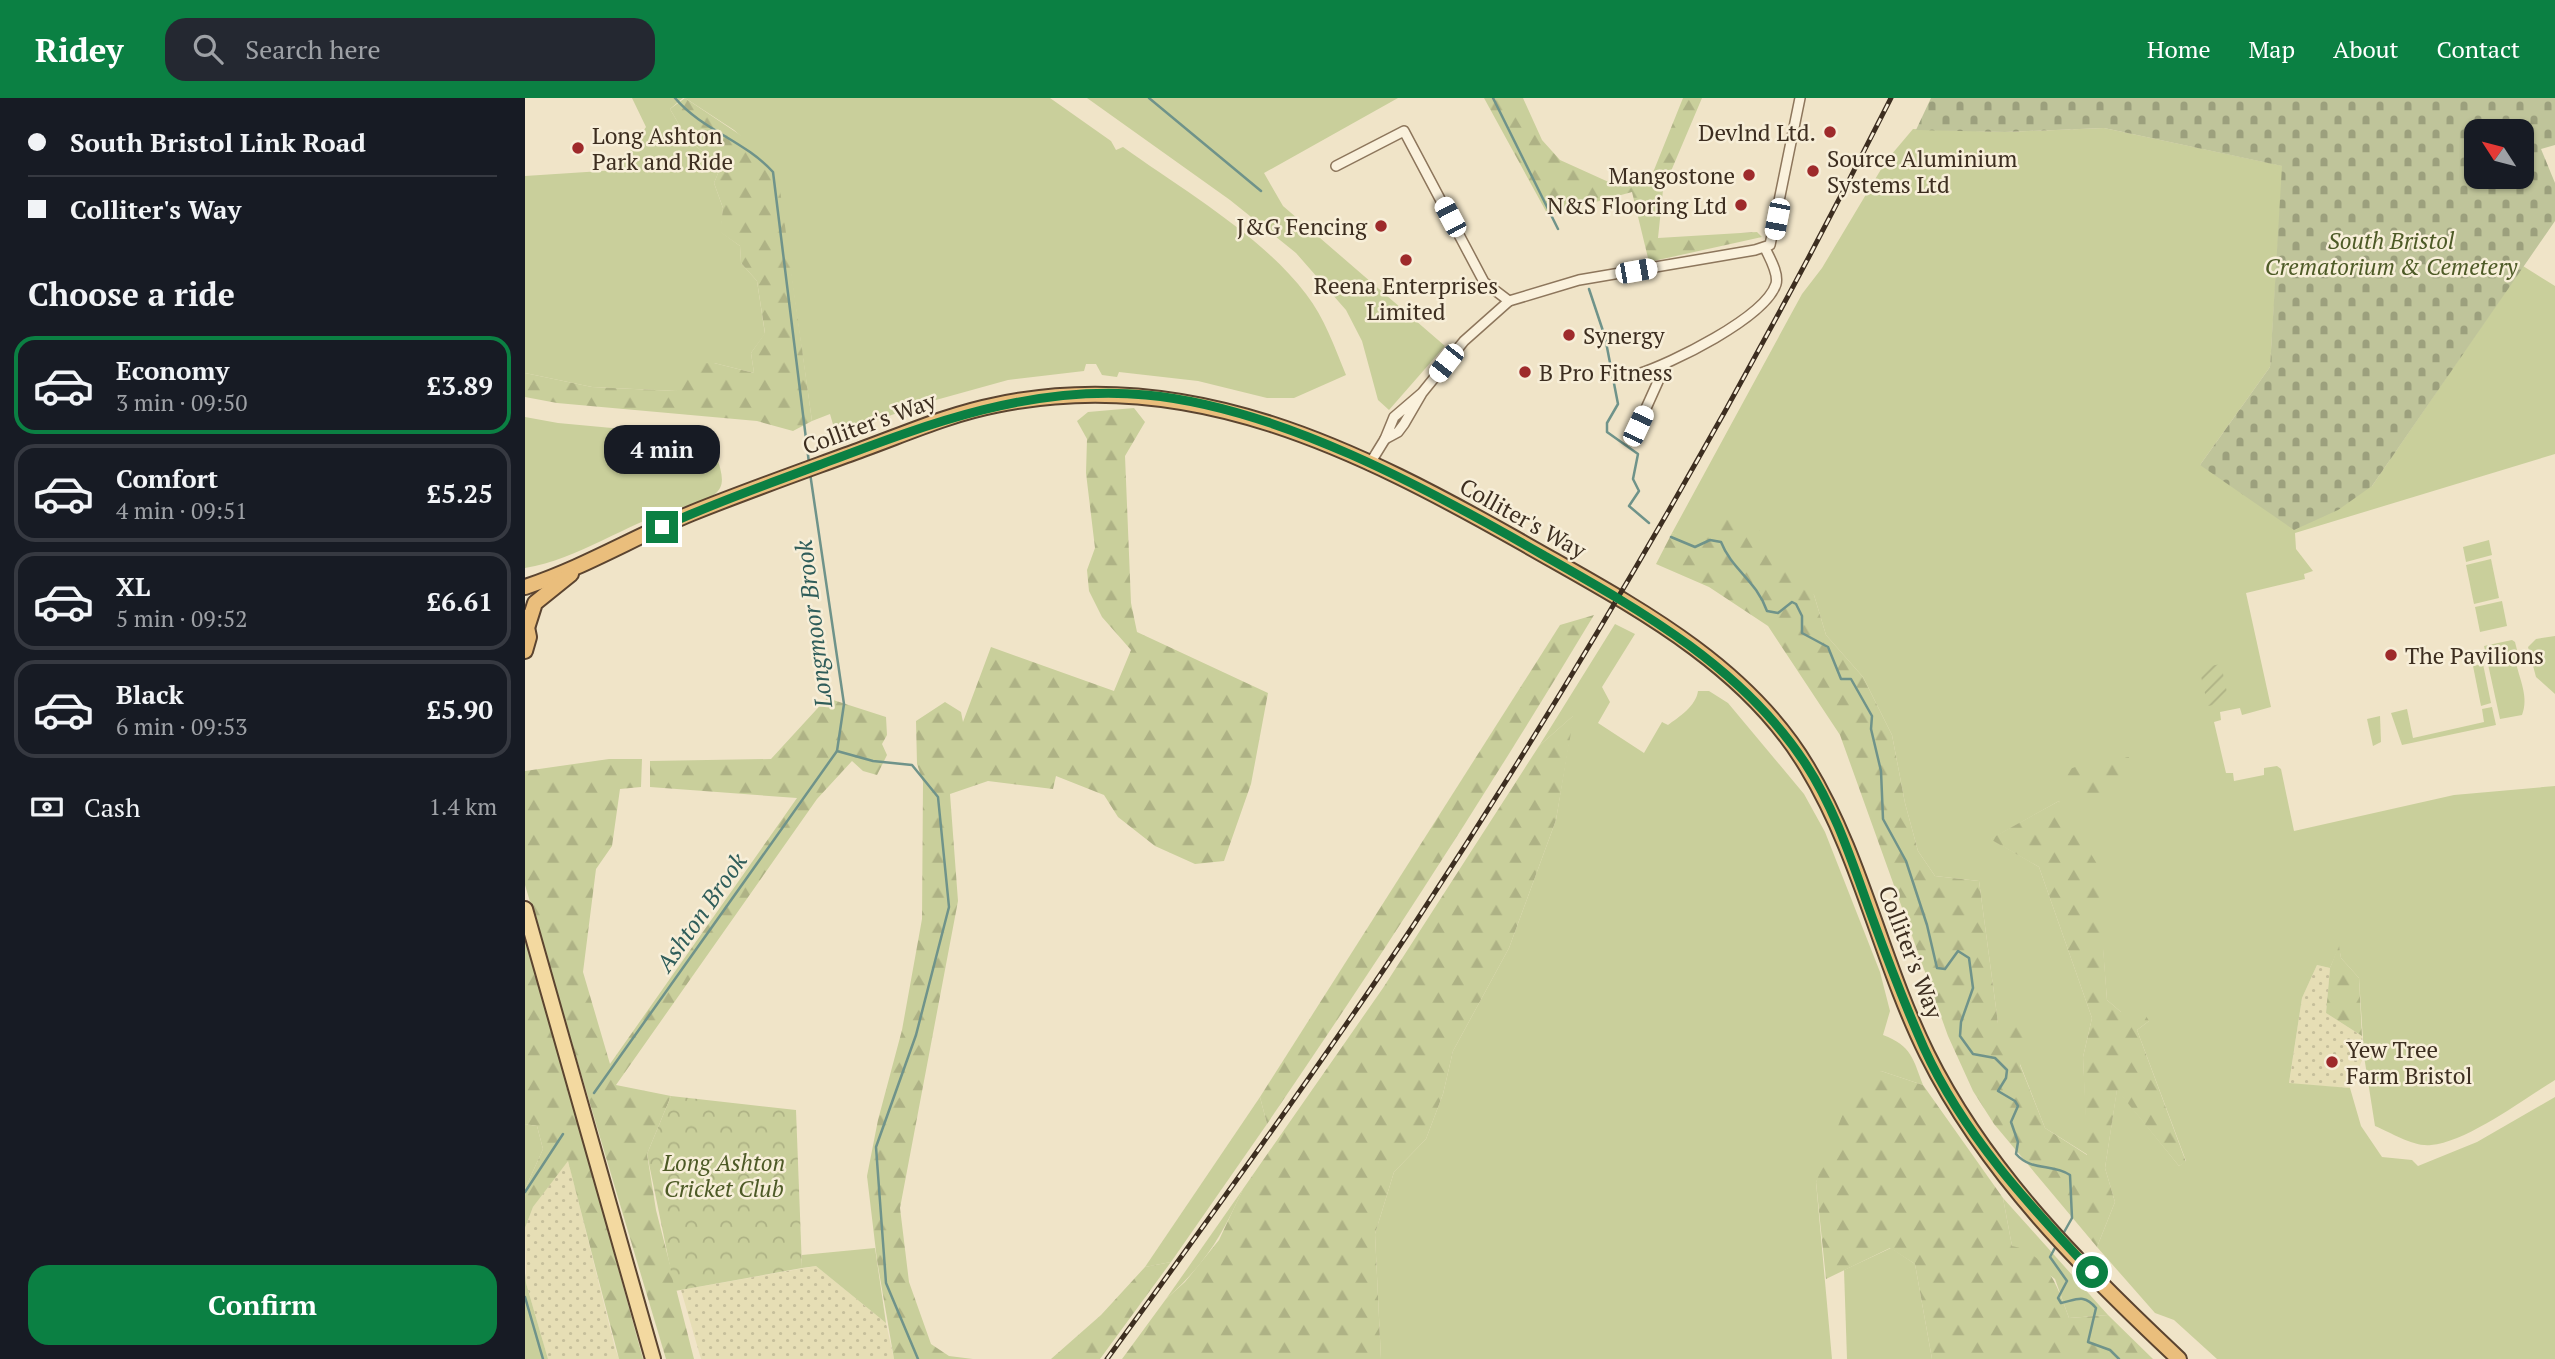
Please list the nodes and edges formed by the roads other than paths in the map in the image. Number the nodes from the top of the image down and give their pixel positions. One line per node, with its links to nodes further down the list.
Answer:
1 (1800, 98): 3 (street)
2 (1336, 166): 4 (street)
3 (1765, 248): 4 (street); 5 (street)
4 (1509, 302): 8 (street)
5 (1665, 366): 6 (street); 7 (street)
6 (1638, 374)
7 (1638, 426)
8 (1369, 465): 9 (highway, Colliter's Way); 16 (highway, Colliter's Way)
9 (592, 559): 10 (highway); 11 (highway, Colliter's Way); 12 (highway, Colliter's Way)
10 (525, 579)
11 (525, 587)
12 (527, 620): 13 (highway)
13 (525, 651)
14 (525, 909): 15 (main road)
15 (653, 1359)
16 (2179, 1359)

